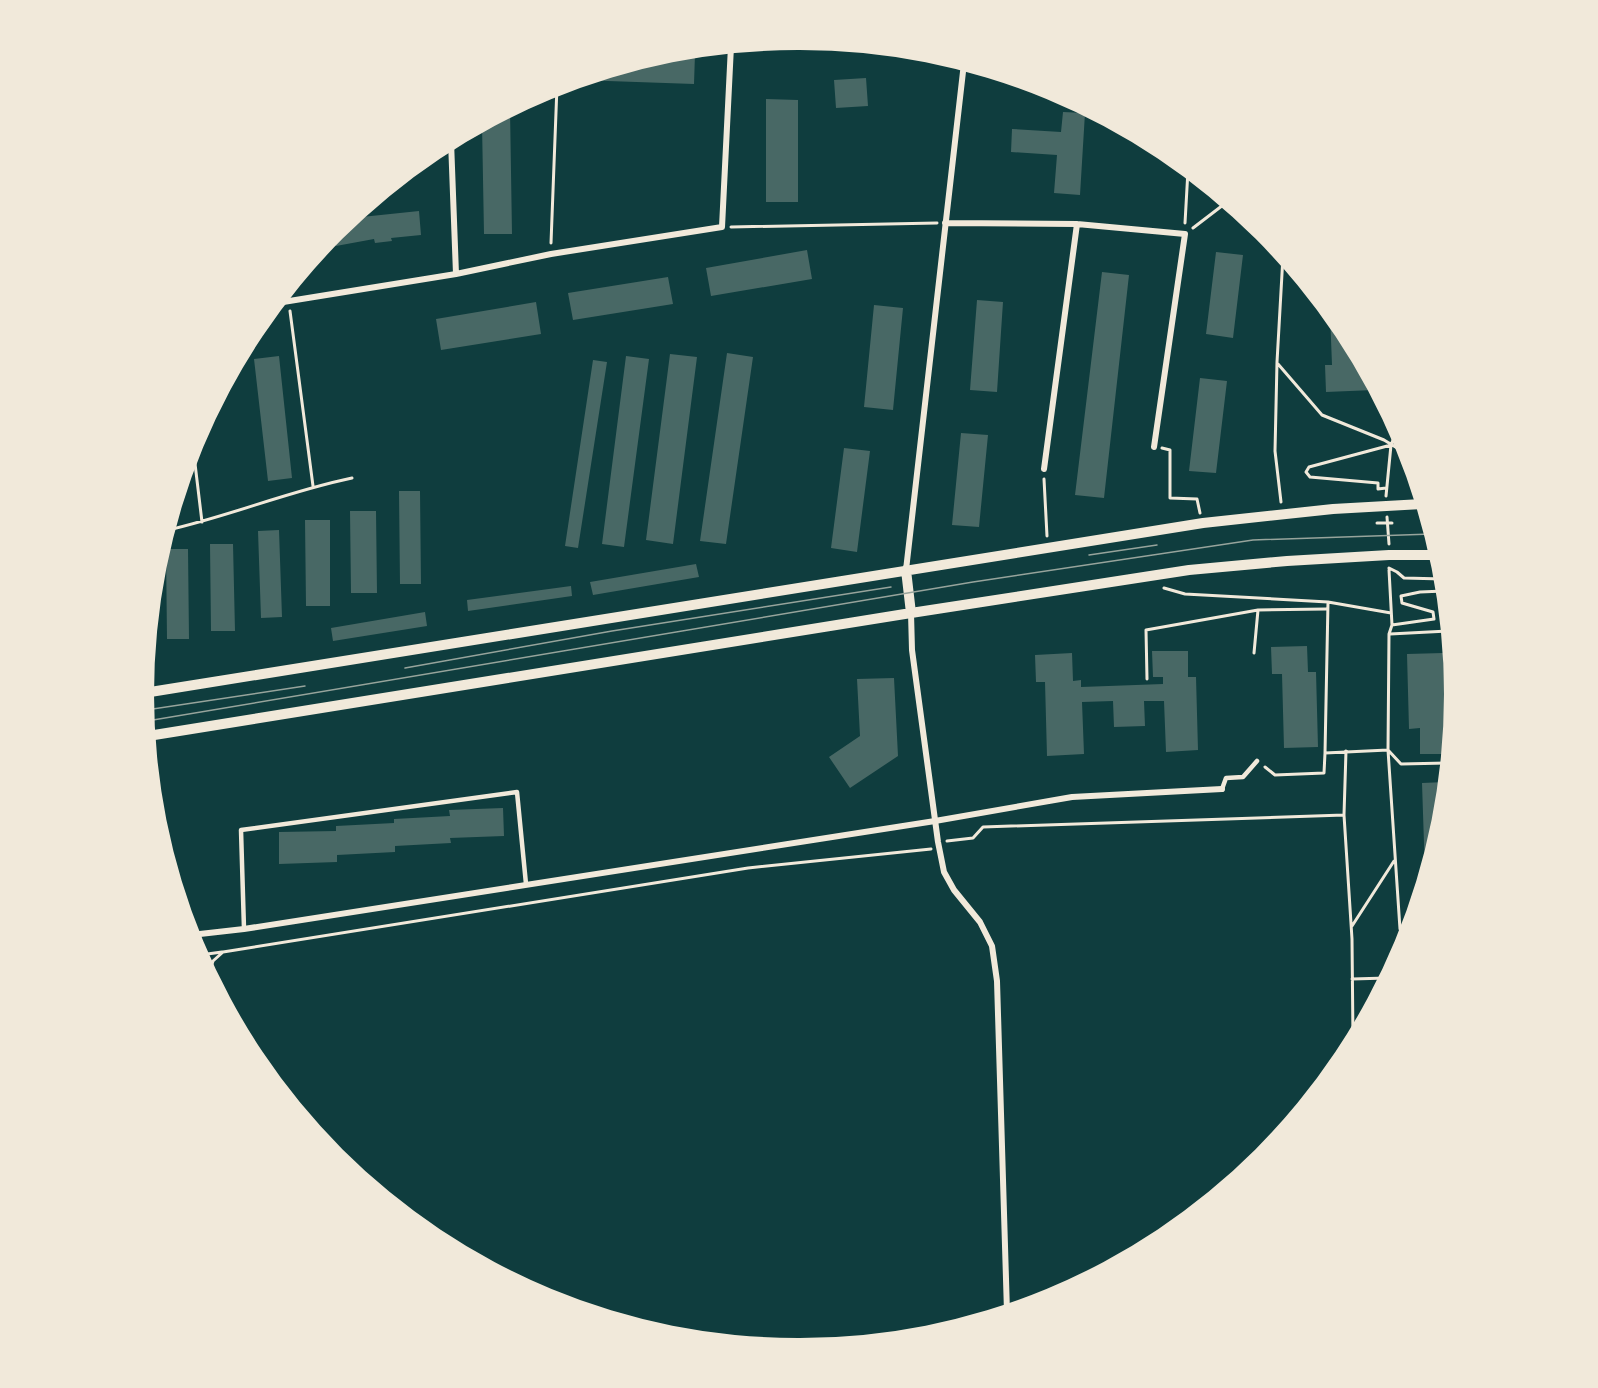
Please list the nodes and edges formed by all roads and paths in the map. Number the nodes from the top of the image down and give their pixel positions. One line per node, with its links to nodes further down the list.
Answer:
1 (730, 54): 9 (street)
2 (963, 70): 7 (street)
3 (557, 97): 11 (path)
4 (451, 152): 13 (street)
5 (1188, 180): 10 (path)
6 (1221, 207): 10 (path)
7 (945, 223): 8 (street); 9 (path); 34 (street)
8 (1077, 224): 10 (street); 20 (street)
9 (722, 227): 11 (street)
10 (1185, 234): 18 (street)
11 (550, 254): 13 (street)
12 (1282, 267): 15 (path)
13 (456, 274): 14 (street)
14 (289, 300): 22 (path)
15 (1277, 362): 16 (path); 25 (path)
16 (1391, 445): 16 (path); 17 (path)
17 (1394, 446)
18 (1154, 447): 27 (path)
19 (196, 469): 26 (path)
20 (1044, 469): 31 (path)
21 (352, 478): 22 (path)
22 (313, 486): 26 (path)
23 (1415, 505): 24 (street)
24 (1387, 507): 25 (street); 29 (path)
25 (1282, 514): 27 (street)
26 (202, 522): 30 (path)
27 (1203, 523): 31 (street)
28 (1377, 523): 29 (path)
29 (1389, 523): 32 (path)
30 (176, 528)
31 (1048, 548): 34 (street)
32 (1389, 555): 33 (street); 35 (path); 42 (street)
33 (1428, 555)
34 (906, 570): 42 (street); 49 (street)
35 (1389, 570): 36 (path); 43 (path)
36 (1433, 579)
37 (1164, 588): 39 (path)
38 (1435, 591): 44 (path)
39 (1328, 602): 40 (path); 43 (path)
40 (1326, 609): 41 (path); 53 (path)
41 (1258, 610): 47 (path); 48 (path)
42 (911, 613): 50 (street); 58 (street)
43 (1391, 613): 44 (path)
44 (1392, 625): 46 (path)
45 (1440, 631): 46 (path)
46 (1389, 634): 51 (path)
47 (1254, 653)
48 (1147, 679)
49 (154, 691)
50 (156, 735)
51 (1388, 750): 52 (path); 55 (path); 60 (path)
52 (1346, 751): 53 (path); 57 (path)
53 (1325, 753): 54 (path)
54 (1257, 761): 56 (lane)
55 (1439, 763)
56 (1222, 789): 58 (street)
57 (1344, 815): 59 (path); 63 (path)
58 (935, 821): 59 (street); 61 (street)
59 (938, 842): 66 (path); 72 (street)
60 (1395, 860): 62 (path); 63 (path)
61 (526, 884): 64 (street); 64 (lane)
62 (1400, 926)
63 (1351, 927): 70 (path)
64 (244, 928): 65 (street)
65 (201, 934)
66 (224, 951): 67 (path); 68 (path)
67 (210, 953)
68 (213, 961)
69 (1377, 978): 70 (path)
70 (1352, 979): 71 (path)
71 (1353, 1023)
72 (1007, 1304)

